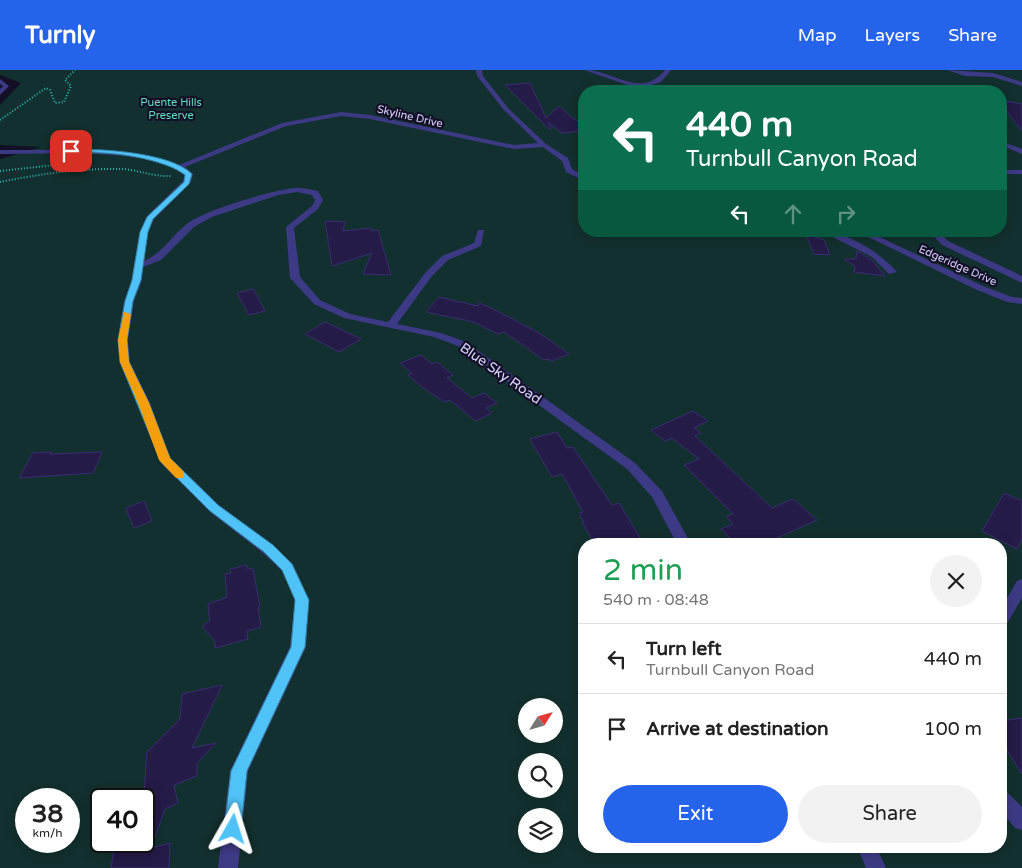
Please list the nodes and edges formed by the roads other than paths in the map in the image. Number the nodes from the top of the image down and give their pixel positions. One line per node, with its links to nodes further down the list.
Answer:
1 (479, 70): 10 (street)
2 (587, 70): 7 (street)
3 (668, 70): 8 (street)
4 (950, 70): 6 (street)
5 (0, 81): 9 (street)
6 (1022, 84)
7 (629, 85)
8 (650, 85)
9 (0, 94)
10 (544, 146): 14 (street, Skyline Drive); 17 (street)
11 (1007, 146): 13 (street)
12 (0, 152): 14 (street)
13 (1022, 152)
14 (184, 171): 22 (street)
15 (1007, 172): 16 (street)
16 (1021, 172)
17 (578, 175)
18 (481, 232): 26 (street)
19 (838, 237): 23 (street)
20 (873, 237): 25 (street, Edgeridge Drive)
21 (939, 237): 24 (street)
22 (139, 266): 26 (street, Blue Sky Road); 33 (street)
23 (892, 272)
24 (1022, 280)
25 (1022, 301)
26 (391, 325): 27 (street, Blue Sky Road)
27 (681, 538)
28 (1022, 585): 29 (street)
29 (1007, 611)
30 (1007, 805): 31 (street)
31 (1022, 822)
32 (869, 853): 34 (street)
33 (228, 868)
34 (876, 868)

